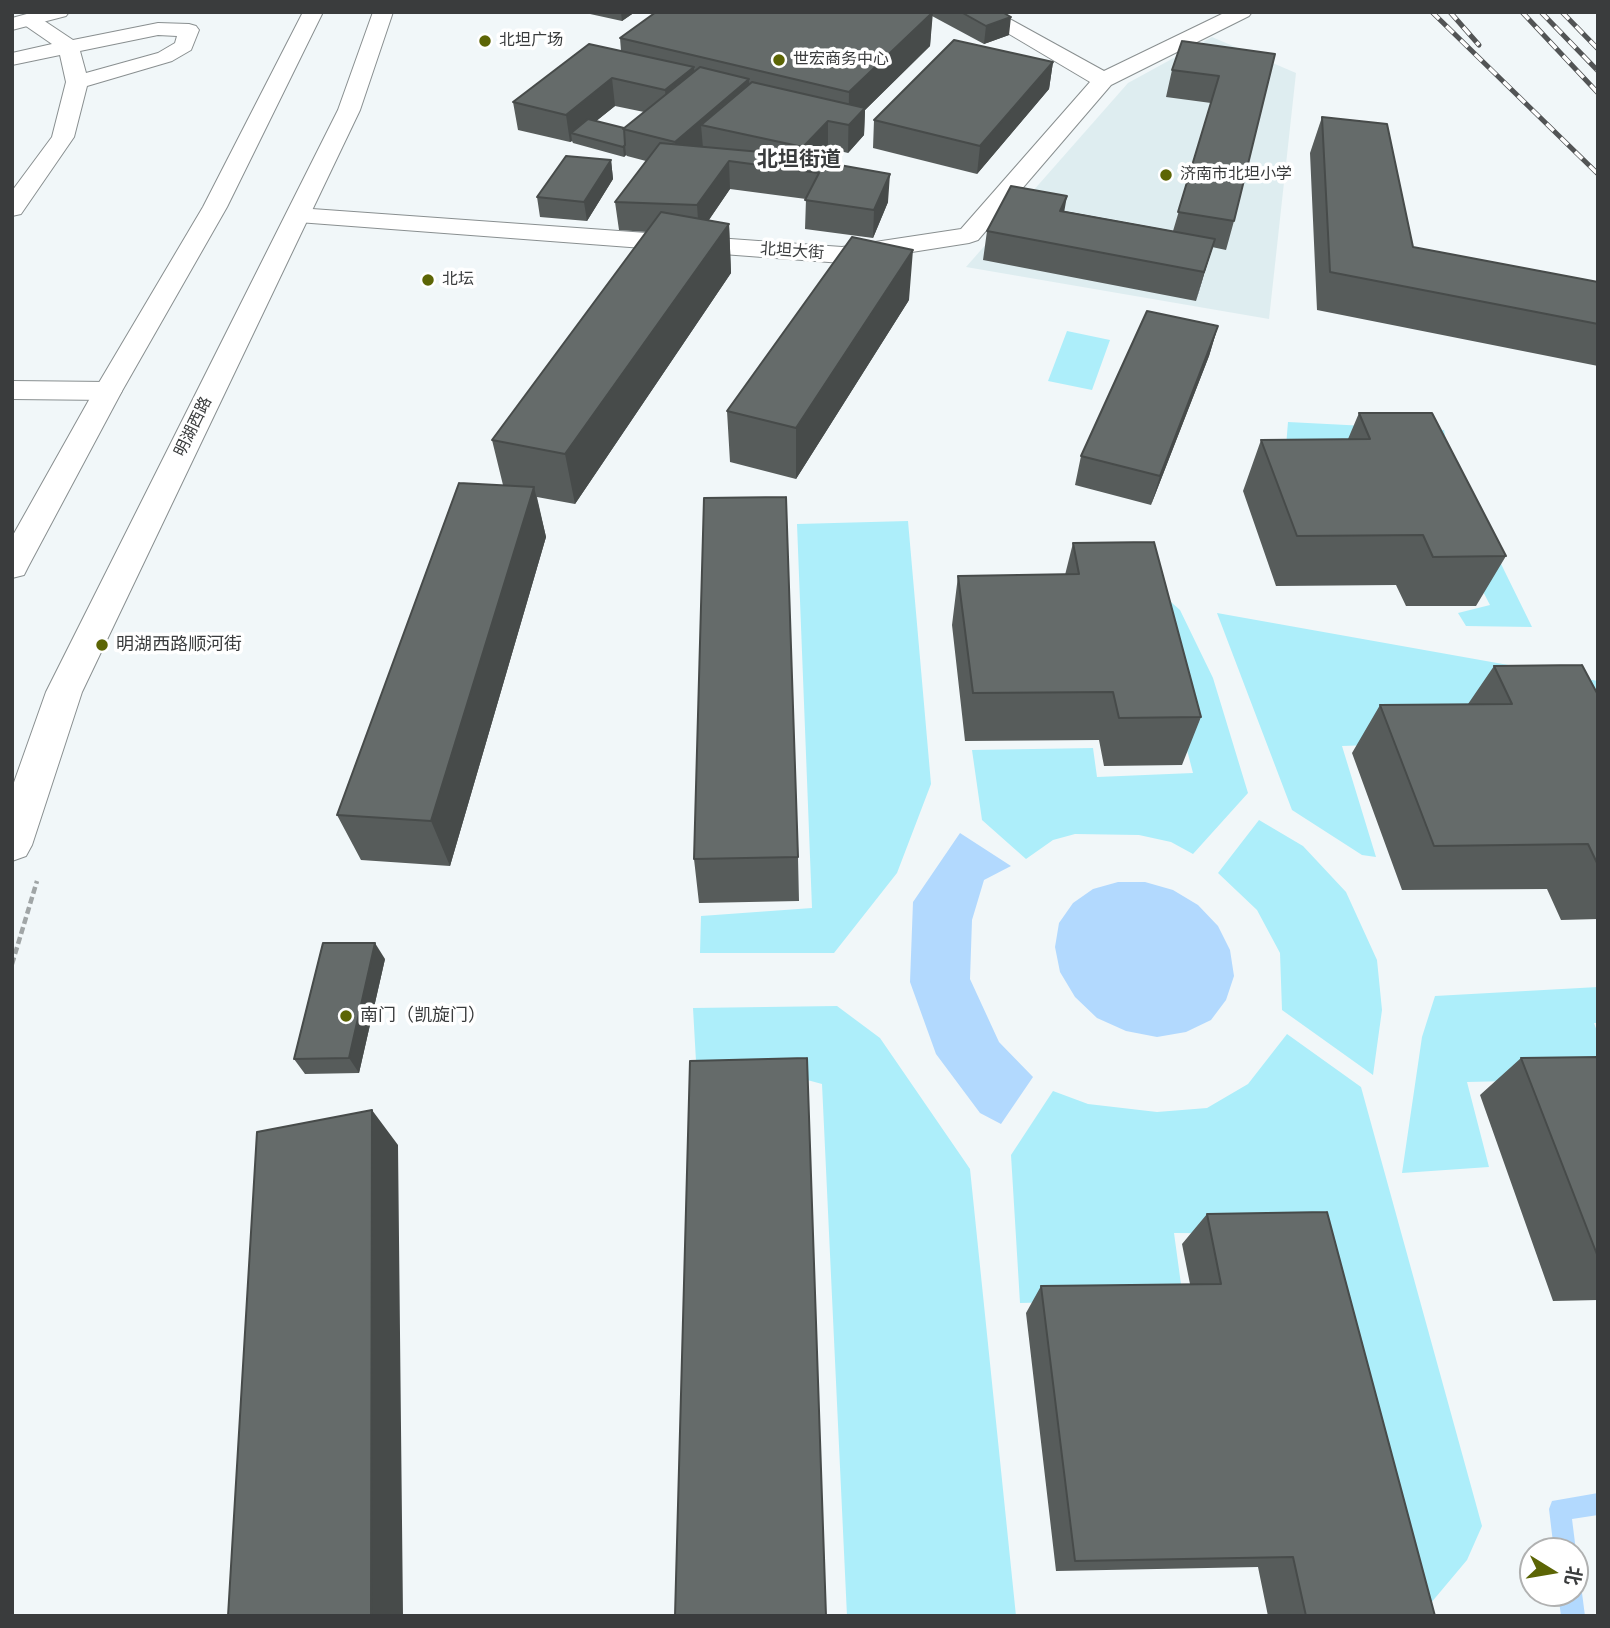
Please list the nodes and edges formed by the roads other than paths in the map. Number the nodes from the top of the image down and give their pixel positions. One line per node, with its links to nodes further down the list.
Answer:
1 (59, 12): 6 (street)
2 (313, 12): 14 (street)
3 (383, 12): 12 (street, 明湖西路)
4 (982, 12): 9 (street)
5 (1242, 12): 9 (street, 北坦大街)
6 (21, 22): 7 (street)
7 (69, 47): 8 (street); 10 (street); 10 (street)
8 (12, 59)
9 (1103, 80): 12 (street, 北坦大街)
10 (77, 82): 11 (street)
11 (12, 209)
12 (298, 215): 16 (street, 明湖西路)
13 (12, 390): 14 (street)
14 (108, 391): 15 (street)
15 (12, 567)
16 (12, 845)

